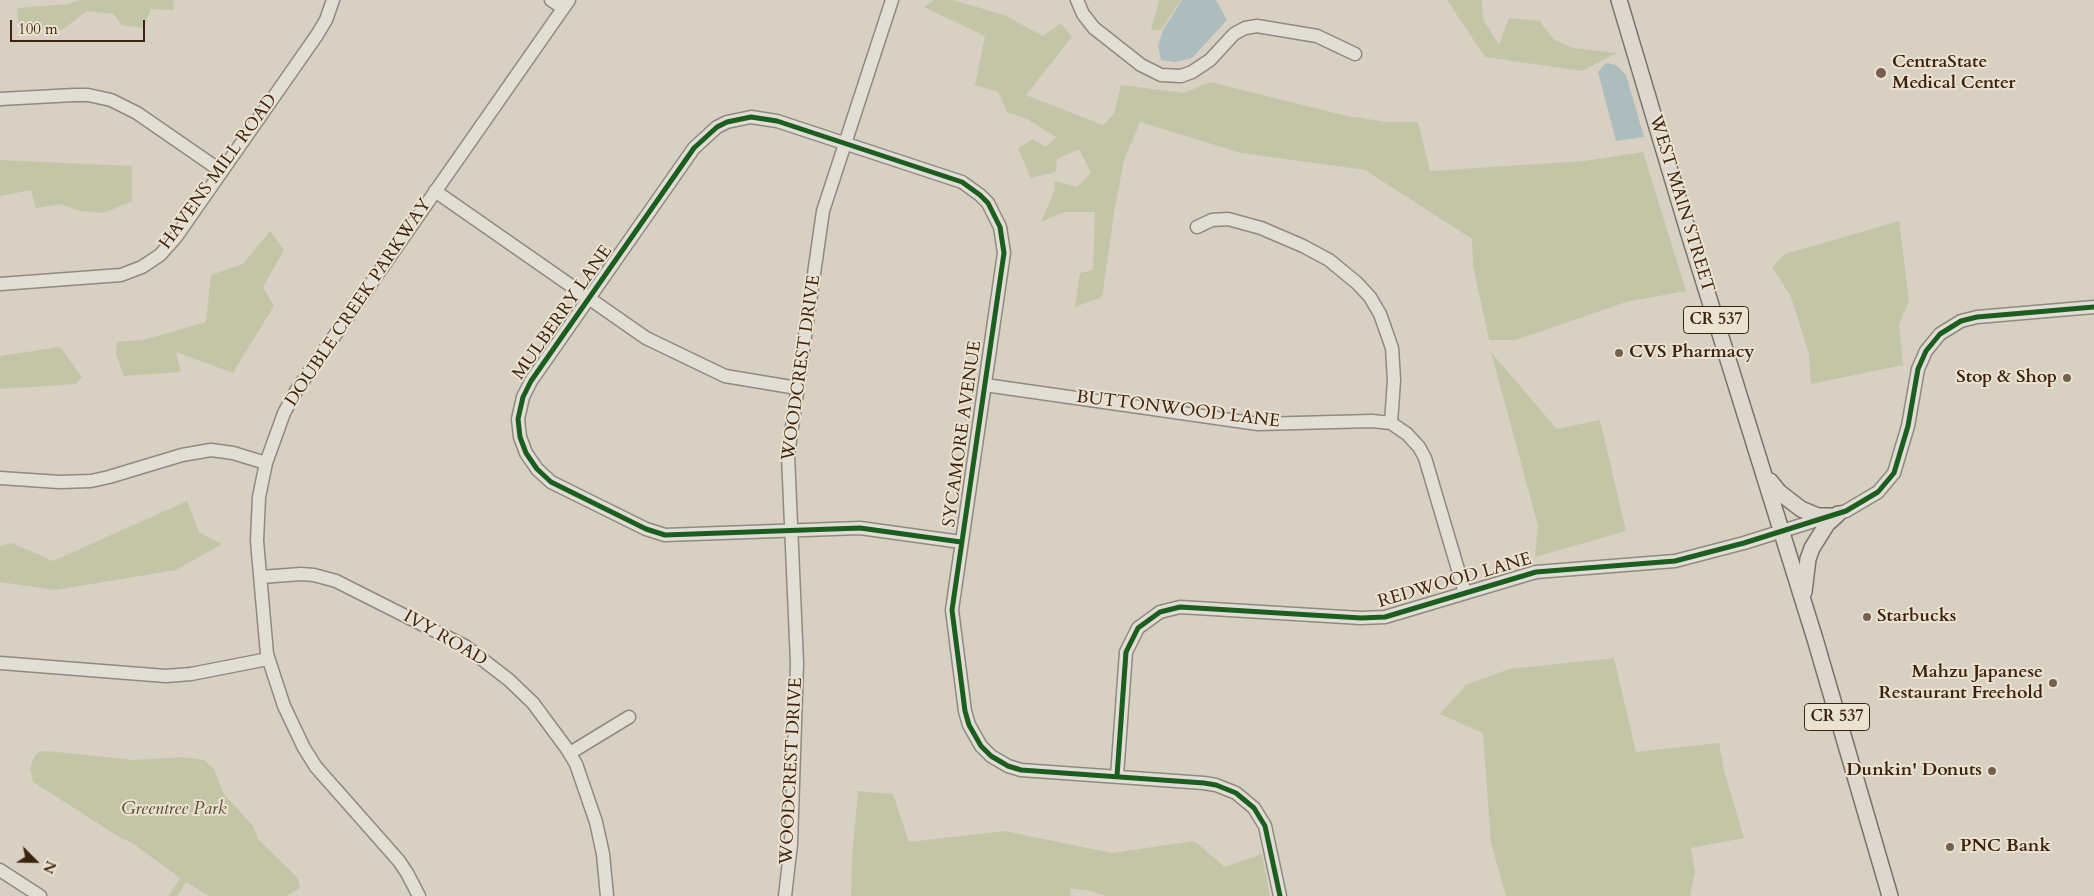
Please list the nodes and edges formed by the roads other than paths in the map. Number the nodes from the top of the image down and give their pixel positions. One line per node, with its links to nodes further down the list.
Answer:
1 (333, 0): 11 (street, HAVENS MILL ROAD)
2 (551, 0): 6 (street)
3 (892, 0): 10 (street, WOODCREST DRIVE)
4 (1077, 0): 7 (street)
5 (1620, 0): 21 (main road, WEST MAIN STREET / CR 537)
6 (566, 4): 12 (street, DOUBLE CREEK PARKWAY)
7 (1355, 54)
8 (0, 99): 11 (street)
9 (727, 122): 10 (street, SYCAMORE AVENUE); 15 (street, MULBERRY LANE)
10 (845, 143): 17 (street, SYCAMORE AVENUE); 18 (street, WOODCREST DRIVE)
11 (221, 171): 14 (street, HAVENS MILL ROAD)
12 (435, 191): 15 (street); 20 (street, DOUBLE CREEK PARKWAY)
13 (1197, 227): 19 (street)
14 (0, 284)
15 (589, 298): 18 (street); 24 (street, MULBERRY LANE)
16 (2094, 308): 23 (street, REDWOOD LANE)
17 (985, 385): 19 (street, BUTTONWOOD LANE); 26 (street, SYCAMORE AVENUE)
18 (797, 388): 24 (street, WOODCREST DRIVE)
19 (1391, 423): 28 (street)
20 (266, 463): 22 (street); 27 (street, DOUBLE CREEK PARKWAY)
21 (1765, 474): 23 (main road); 25 (main road, WEST MAIN STREET / CR 537)
22 (0, 478)
23 (1834, 515): 25 (street, REDWOOD LANE); 29 (main road)
24 (791, 530): 26 (street, MULBERRY LANE); 39 (street, WOODCREST DRIVE)
25 (1783, 532): 28 (street, REDWOOD LANE); 29 (main road, WEST MAIN STREET / CR 537)
26 (962, 542): 34 (street, SYCAMORE AVENUE)
27 (261, 578): 30 (street, DOUBLE CREEK PARKWAY); 33 (street, IVY ROAD)
28 (1465, 593): 34 (street, REDWOOD LANE)
29 (1803, 601): 41 (main road, WEST MAIN STREET / CR 537)
30 (268, 659): 31 (street); 37 (street, DOUBLE CREEK PARKWAY)
31 (0, 663)
32 (629, 717): 33 (street)
33 (570, 753): 38 (street, IVY ROAD)
34 (1116, 776): 40 (street, SYCAMORE AVENUE)
35 (0, 870): 36 (street)
36 (40, 896)
37 (419, 896)
38 (608, 896)
39 (785, 896)
40 (1280, 896)
41 (1890, 896)

